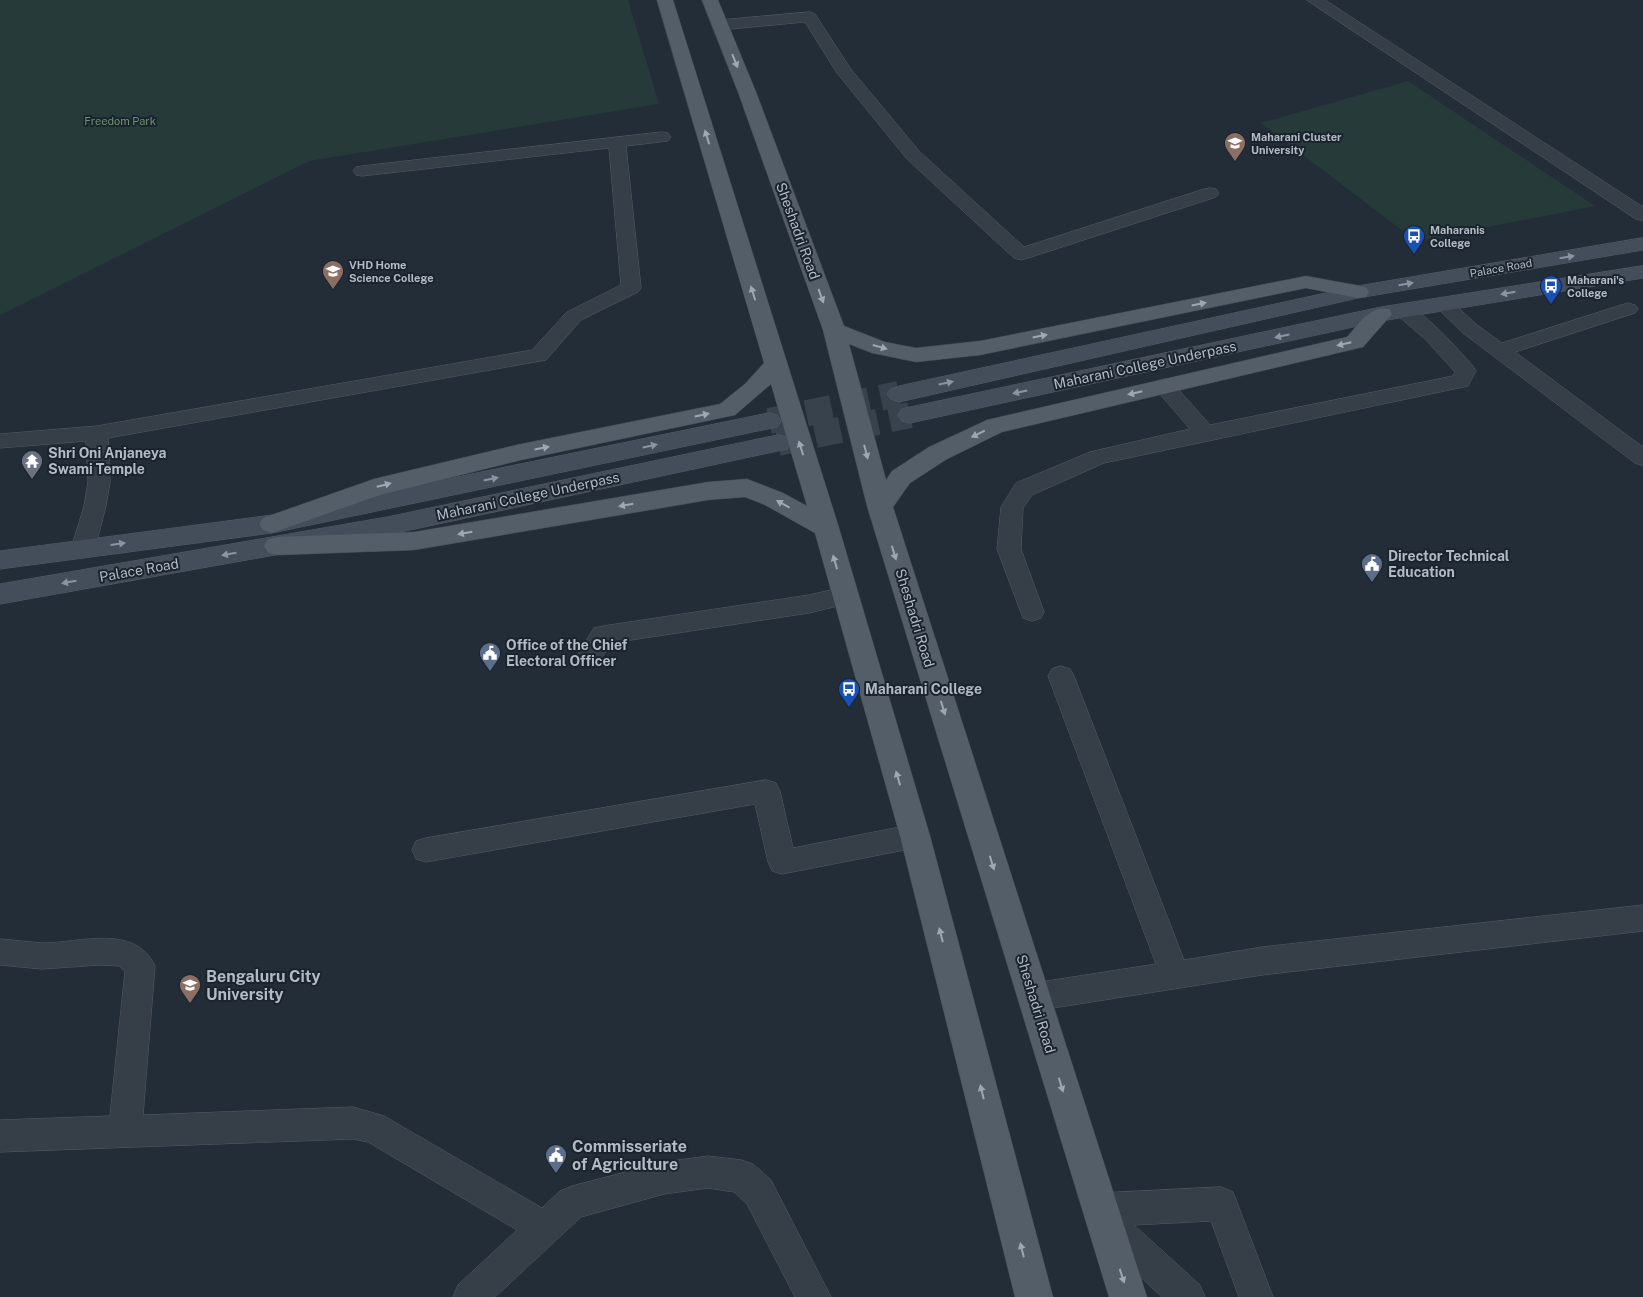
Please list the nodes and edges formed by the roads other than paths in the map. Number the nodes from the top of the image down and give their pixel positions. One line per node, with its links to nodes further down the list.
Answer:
1 (665, 0): 21 (main road, one-way to 1)
2 (710, 0): 6 (main road, Sheshadri Road)
3 (804, 0): 5 (lane)
4 (1315, 0): 11 (lane)
5 (810, 17): 6 (lane); 10 (lane)
6 (720, 25): 19 (main road, Sheshadri Road, one-way to 19)
7 (662, 137): 8 (lane)
8 (617, 141): 9 (lane); 25 (lane)
9 (362, 171)
10 (1210, 193)
11 (1643, 215)
12 (1643, 244): 14 (main road, Palace Road, one-way to 12)
13 (1643, 272): 15 (main road, Palace Road, one-way to 15)
14 (1358, 292): 19 (main road, one-way to 14); 23 (main road, Maharani College Underpass, one-way to 14)
15 (1443, 304): 17 (main road, Palace Road); 20 (lane)
16 (1628, 309): 20 (lane)
17 (1404, 310): 18 (main road, Palace Road); 27 (lane)
18 (1381, 314): 22 (main road, one-way to 22); 24 (main road, Maharani College Underpass, one-way to 24)
19 (834, 330): 30 (main road, Sheshadri Road, one-way to 30)
20 (1500, 350): 29 (lane)
21 (776, 364): 31 (main road, one-way to 21); 32 (main road, one-way to 21)
22 (1164, 386): 27 (lane); 30 (main road, one-way to 30)
23 (899, 394)
24 (910, 415)
25 (96, 432): 28 (lane); 33 (lane)
26 (773, 432): 32 (main road, Maharani College Underpass)
27 (1205, 433): 37 (lane)
28 (0, 441)
29 (1643, 458)
30 (880, 506): 45 (main road, Sheshadri Road, one-way to 45)
31 (826, 528): 32 (main road, one-way to 32); 36 (main road, one-way to 31)
32 (275, 535): 33 (main road, Palace Road, one-way to 32); 35 (main road, Palace Road, one-way to 35)
33 (83, 549): 34 (main road, Palace Road)
34 (0, 560)
35 (0, 594)
36 (845, 596): 38 (lane); 40 (main road, one-way to 36)
37 (1032, 612)
38 (590, 655)
39 (1061, 676): 44 (lane)
40 (915, 836): 41 (lane); 52 (main road, one-way to 40)
41 (426, 850)
42 (1643, 918): 44 (lane)
43 (0, 952): 46 (lane)
44 (1175, 974): 45 (lane)
45 (1034, 997): 48 (main road, Sheshadri Road, one-way to 48)
46 (125, 1132): 47 (lane); 49 (lane)
47 (0, 1136)
48 (1103, 1216): 53 (main road, Sheshadri Road, one-way to 53); 54 (lane); 55 (lane)
49 (545, 1228): 50 (lane); 51 (lane)
50 (470, 1297)
51 (814, 1297)
52 (1034, 1297)
53 (1128, 1297)
54 (1188, 1297)
55 (1256, 1297)

